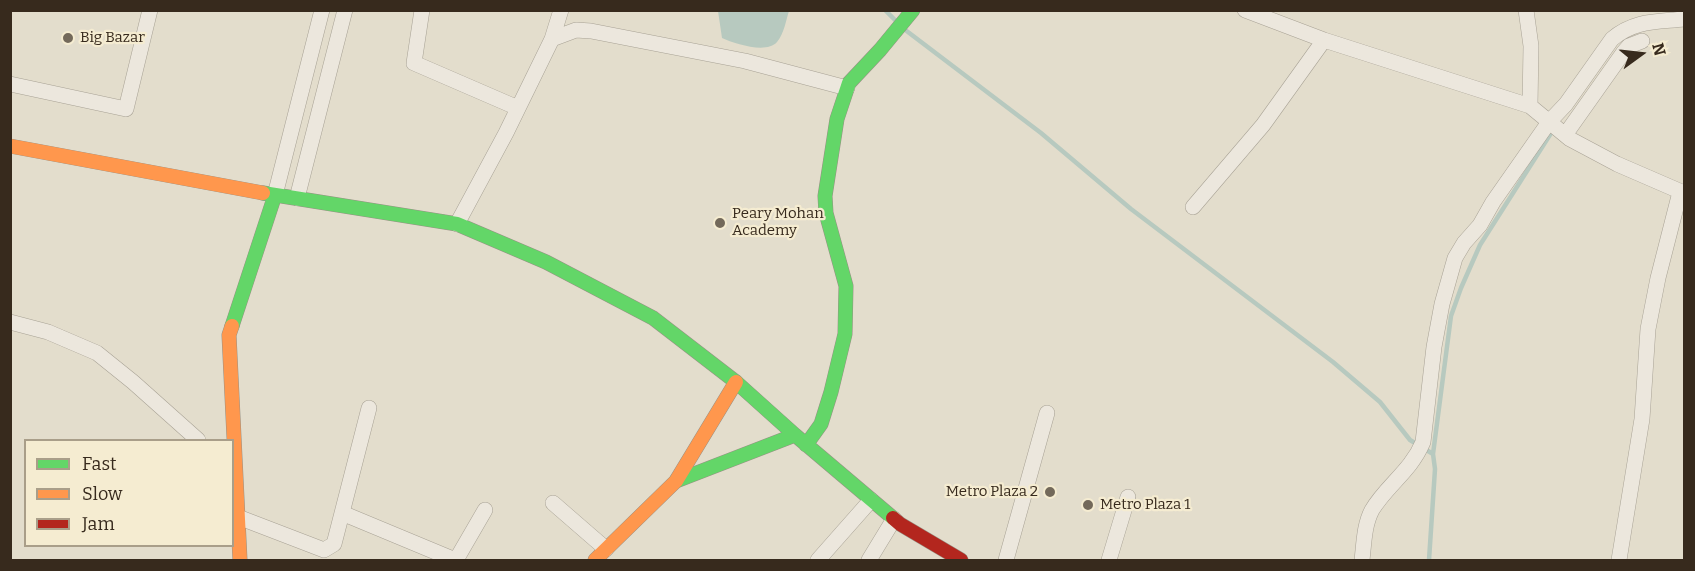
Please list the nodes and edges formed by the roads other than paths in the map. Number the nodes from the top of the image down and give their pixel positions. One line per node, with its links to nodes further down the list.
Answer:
1 (150, 10): 13 (street)
2 (322, 10): 21 (street)
3 (345, 10): 22 (street)
4 (422, 10): 16 (street)
5 (561, 10): 10 (street)
6 (914, 10): 14 (main road)
7 (1245, 10): 11 (street)
8 (1527, 10): 15 (street)
9 (1684, 19): 17 (street)
10 (552, 39): 14 (street); 16 (street)
11 (1324, 40): 15 (street); 23 (street)
12 (1642, 41): 18 (street)
13 (10, 84)
14 (847, 88): 33 (main road)
15 (1530, 106): 17 (street)
16 (518, 108): 25 (street)
17 (1549, 122): 18 (street); 52 (street)
18 (1565, 135): 20 (street)
19 (10, 146): 21 (main road)
20 (1682, 193): 24 (street)
21 (275, 195): 22 (main road); 32 (main road)
22 (297, 198): 25 (main road)
23 (1193, 207)
24 (1679, 220): 53 (street)
25 (457, 224): 27 (main road)
26 (10, 322): 31 (street)
27 (736, 382): 30 (main road); 35 (main road)
28 (369, 408): 40 (street)
29 (1047, 413): 50 (street)
30 (795, 435): 33 (main road); 35 (main road)
31 (196, 439)
32 (233, 439)
33 (806, 445): 37 (main road)
34 (234, 473): 41 (main road)
35 (676, 482): 43 (main road)
36 (1128, 497): 51 (street)
37 (872, 500): 42 (main road); 47 (street)
38 (553, 503): 43 (street)
39 (485, 510): 45 (street)
40 (342, 513): 41 (street); 45 (street)
41 (238, 517): 44 (main road)
42 (894, 519): 48 (street); 49 (main road)
43 (606, 549): 46 (main road)
44 (240, 561)
45 (455, 561)
46 (595, 561)
47 (818, 561)
48 (869, 561)
49 (961, 561)
50 (1006, 561)
51 (1109, 561)
52 (1362, 561)
53 (1619, 561)

